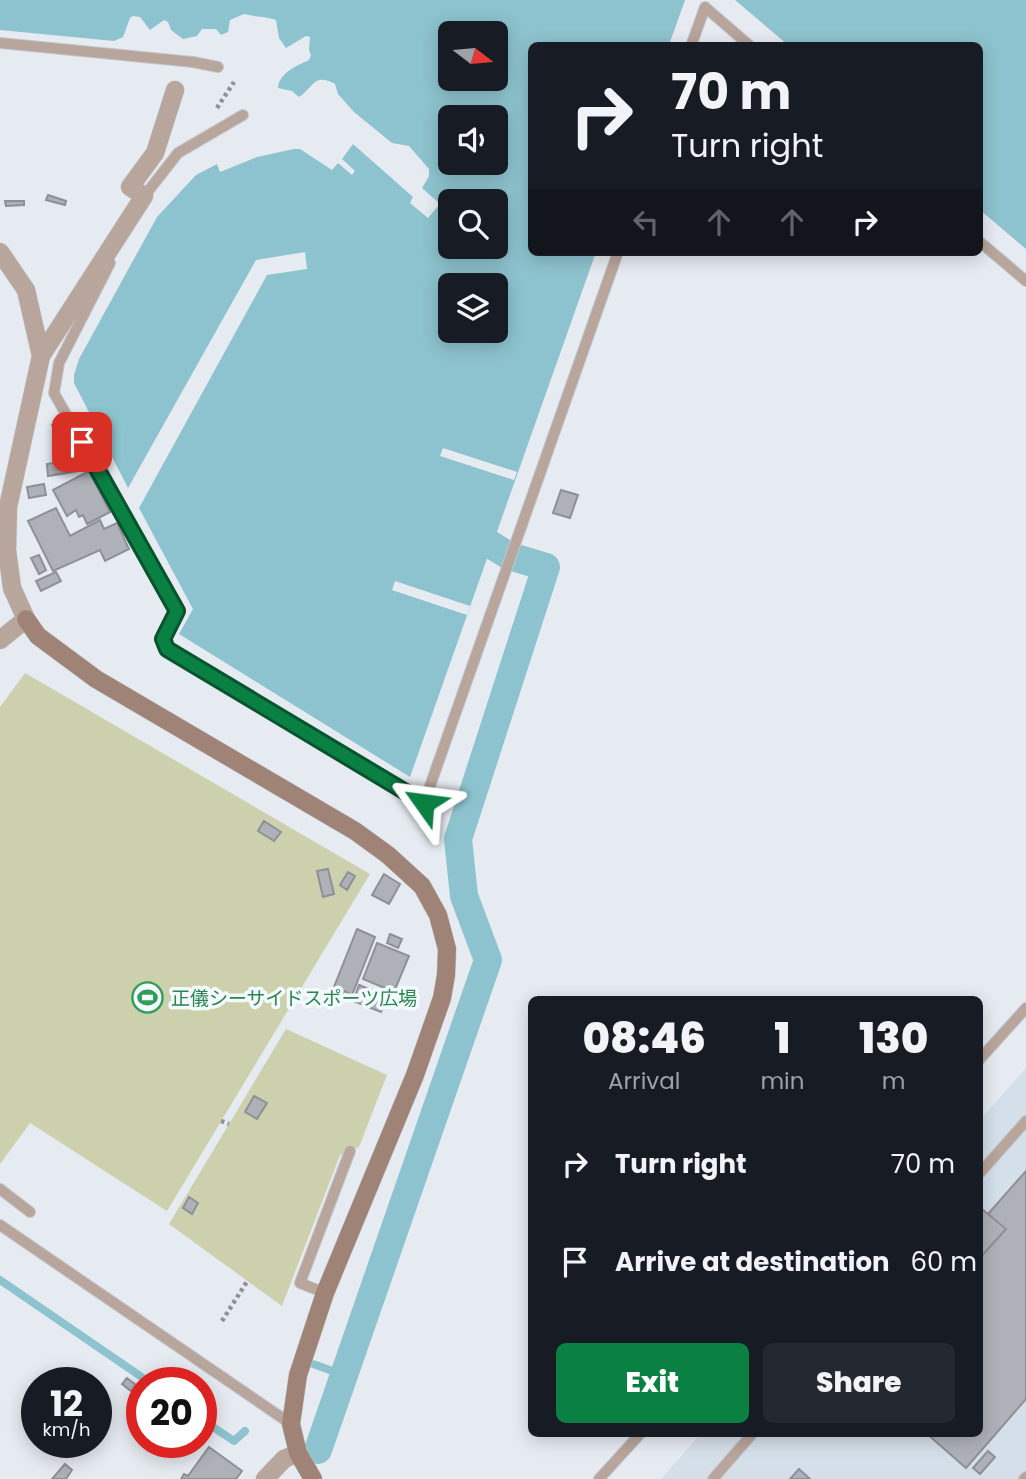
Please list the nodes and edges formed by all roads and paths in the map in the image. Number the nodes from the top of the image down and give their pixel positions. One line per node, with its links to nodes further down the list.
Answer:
1 (692, 42): 2 (lane)
2 (745, 42)
3 (0, 43): 4 (lane)
4 (218, 67)
5 (234, 82): 7 (path)
6 (175, 90): 9 (street)
7 (214, 113)
8 (243, 116): 9 (lane)
9 (144, 196): 12 (lane); 14 (street)
10 (983, 245): 13 (lane)
11 (0, 252): 14 (street)
12 (617, 256)
13 (1026, 281)
14 (41, 356): 15 (street)
15 (26, 619): 16 (street); 28 (street)
16 (0, 640)
17 (1026, 1008): 18 (lane)
18 (983, 1056)
19 (221, 1121): 21 (path)
20 (1026, 1121): 23 (lane)
21 (229, 1125)
22 (350, 1151): 28 (lane)
23 (983, 1170)
24 (0, 1189): 25 (lane)
25 (30, 1212)
26 (0, 1225): 30 (lane)
27 (247, 1280): 29 (path)
28 (325, 1293): 30 (street)
29 (222, 1321)
30 (290, 1424): 33 (street)
31 (637, 1437): 36 (lane)
32 (750, 1437): 37 (lane)
33 (298, 1453): 34 (street); 35 (street)
34 (265, 1479)
35 (313, 1479)
36 (599, 1479)
37 (713, 1479)

